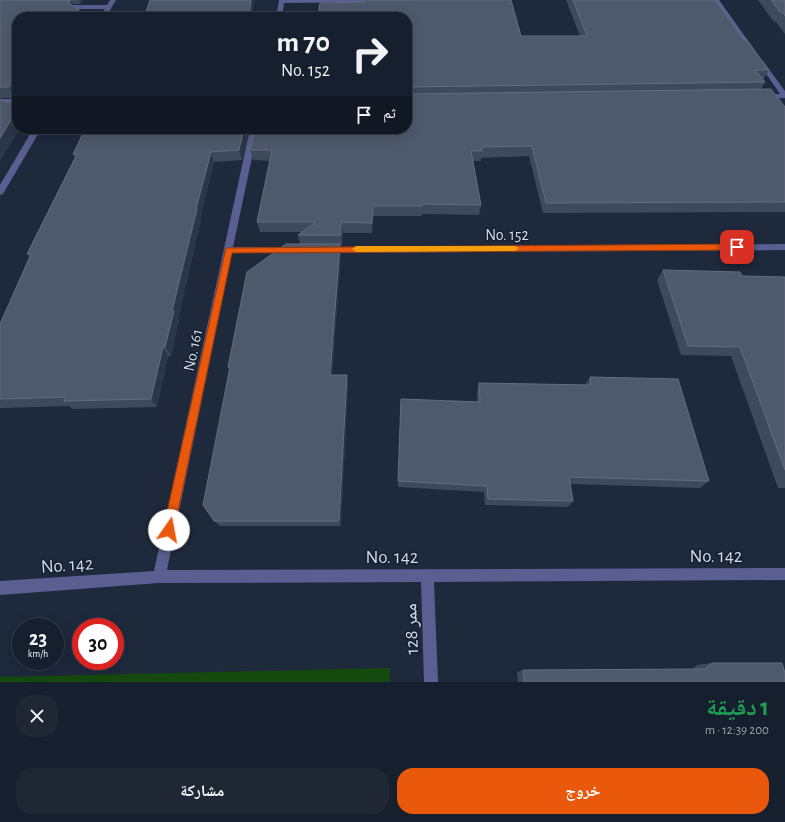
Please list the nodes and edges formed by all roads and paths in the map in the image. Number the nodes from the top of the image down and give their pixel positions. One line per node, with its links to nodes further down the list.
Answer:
1 (113, 0): 6 (street)
2 (382, 0): 4 (street)
3 (716, 0): 9 (street)
4 (282, 1): 8 (street)
5 (54, 7): 6 (street)
6 (109, 7): 7 (street)
7 (106, 12)
8 (279, 12)
9 (785, 96): 10 (street)
10 (754, 97)
11 (0, 101): 12 (street)
12 (12, 101)
13 (34, 134): 15 (street)
14 (253, 134): 17 (street, No. 161)
15 (0, 192)
16 (785, 247): 19 (street, No. 152)
17 (228, 250): 18 (street); 22 (street, No. 161)
18 (300, 250)
19 (316, 250)
20 (785, 574): 21 (street, No. 142)
21 (427, 575): 22 (street, No. 142); 24 (street, ممر 128)
22 (159, 577): 23 (street, No. 142)
23 (0, 588)
24 (431, 682)

